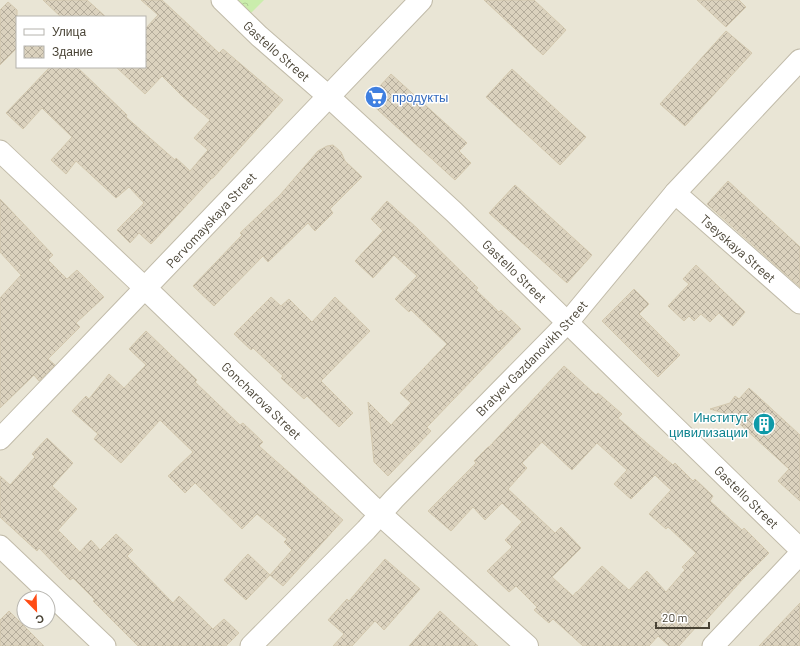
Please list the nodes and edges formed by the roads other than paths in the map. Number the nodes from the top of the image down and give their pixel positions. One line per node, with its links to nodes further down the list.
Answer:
1 (222, 0): 4 (street, Gastello Street)
2 (421, 0): 4 (street, Pervomayskaya Street)
3 (800, 60): 6 (street, Bratyev Gazdanovikh Street)
4 (328, 96): 7 (street, Pervomayskaya Street); 9 (street, Gastello Street)
5 (0, 151): 7 (street, Goncharova Street)
6 (676, 193): 8 (street, Tseyskaya Street); 9 (street, Bratyev Gazdanovikh Street)
7 (145, 288): 10 (street, Pervomayskaya Street); 11 (street, Goncharova Street)
8 (800, 303)
9 (568, 322): 11 (street, Bratyev Gazdanovikh Street); 13 (street, Gastello Street)
10 (0, 439)
11 (380, 514): 16 (street, Bratyev Gazdanovikh Street); 17 (street, Goncharova Street)
12 (0, 546): 15 (street)
13 (800, 549)
14 (800, 554): 18 (street)
15 (105, 646)
16 (251, 646)
17 (527, 646)
18 (713, 646)

